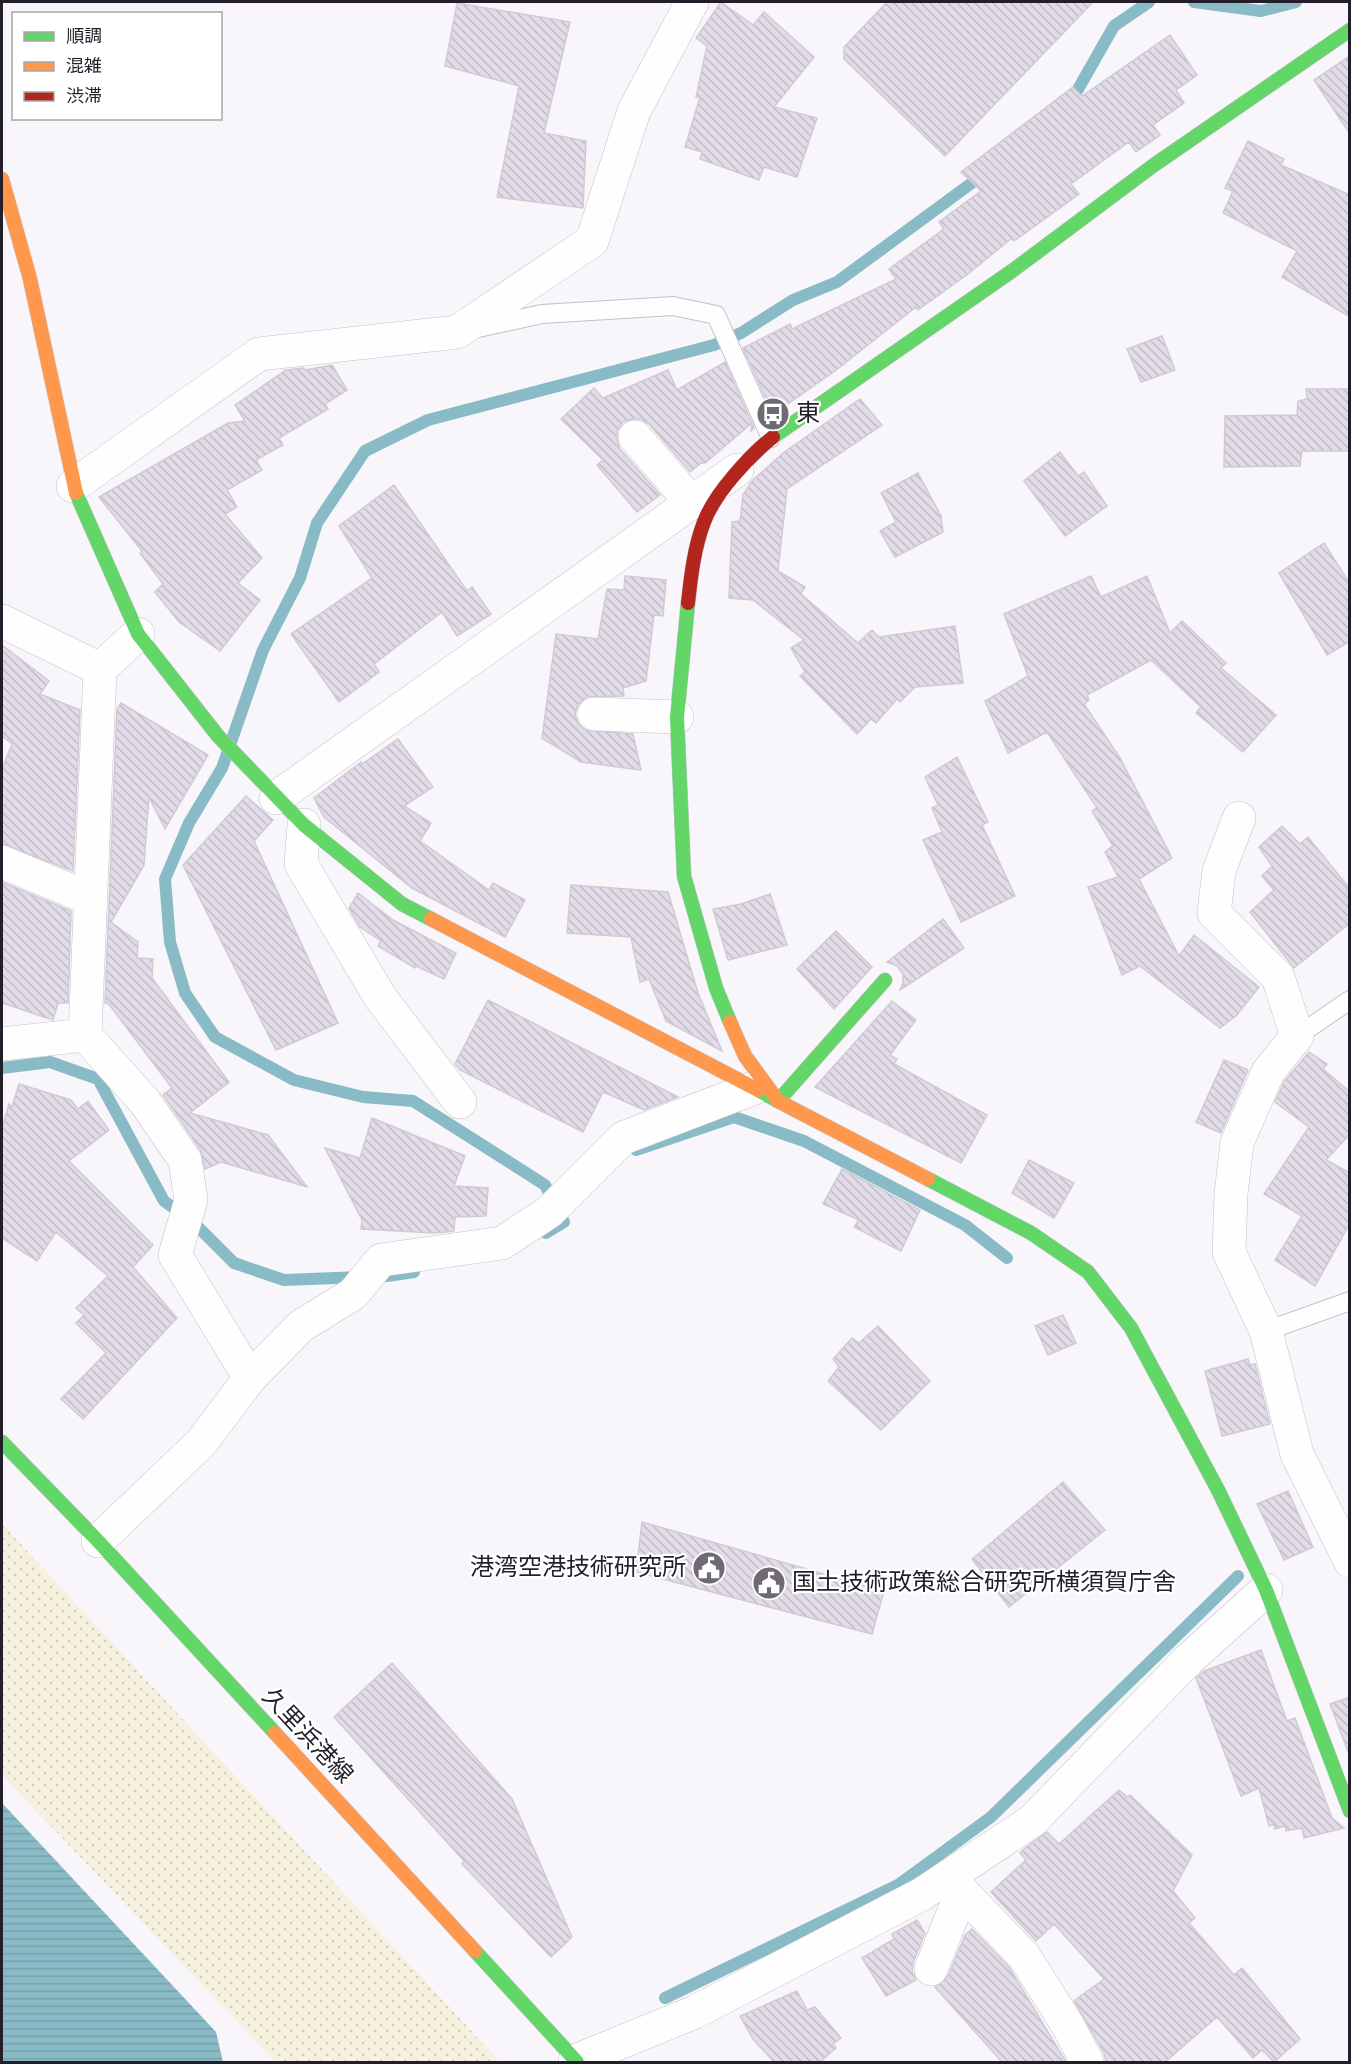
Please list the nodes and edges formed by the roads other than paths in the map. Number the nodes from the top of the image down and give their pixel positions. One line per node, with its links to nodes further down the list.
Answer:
1 (692, 2): 4 (street)
2 (1350, 30): 6 (street)
3 (2, 179): 8 (street)
4 (457, 332): 6 (lane); 8 (street)
5 (635, 437): 9 (street)
6 (771, 438): 7 (street)
7 (738, 469): 9 (street); 14 (street)
8 (74, 486): 11 (street)
9 (691, 502): 15 (street)
10 (2, 621): 12 (street)
11 (138, 634): 12 (street); 15 (street)
12 (100, 669): 19 (street)
13 (594, 714): 14 (street)
14 (677, 717): 25 (street)
15 (276, 798): 17 (street)
16 (1239, 818): 23 (street)
17 (304, 825): 25 (street); 26 (street)
18 (2, 862): 19 (street)
19 (91, 899): 22 (street)
20 (885, 980): 25 (street)
21 (1350, 1000): 23 (lane)
22 (85, 1035): 24 (street); 29 (street)
23 (1297, 1036): 28 (street)
24 (2, 1044)
25 (766, 1094): 29 (street); 33 (street)
26 (460, 1102)
27 (1350, 1301): 28 (lane)
28 (1266, 1331): 32 (street)
29 (250, 1378): 31 (street)
30 (2, 1442): 31 (street, 久里浜港線)
31 (98, 1541): 37 (street, 久里浜港線)
32 (1350, 1561)
33 (1266, 1590): 34 (street); 35 (street)
34 (1350, 1812)
35 (955, 1884): 36 (street); 37 (street); 38 (street)
36 (931, 1968)
37 (576, 2062)
38 (1087, 2062)

